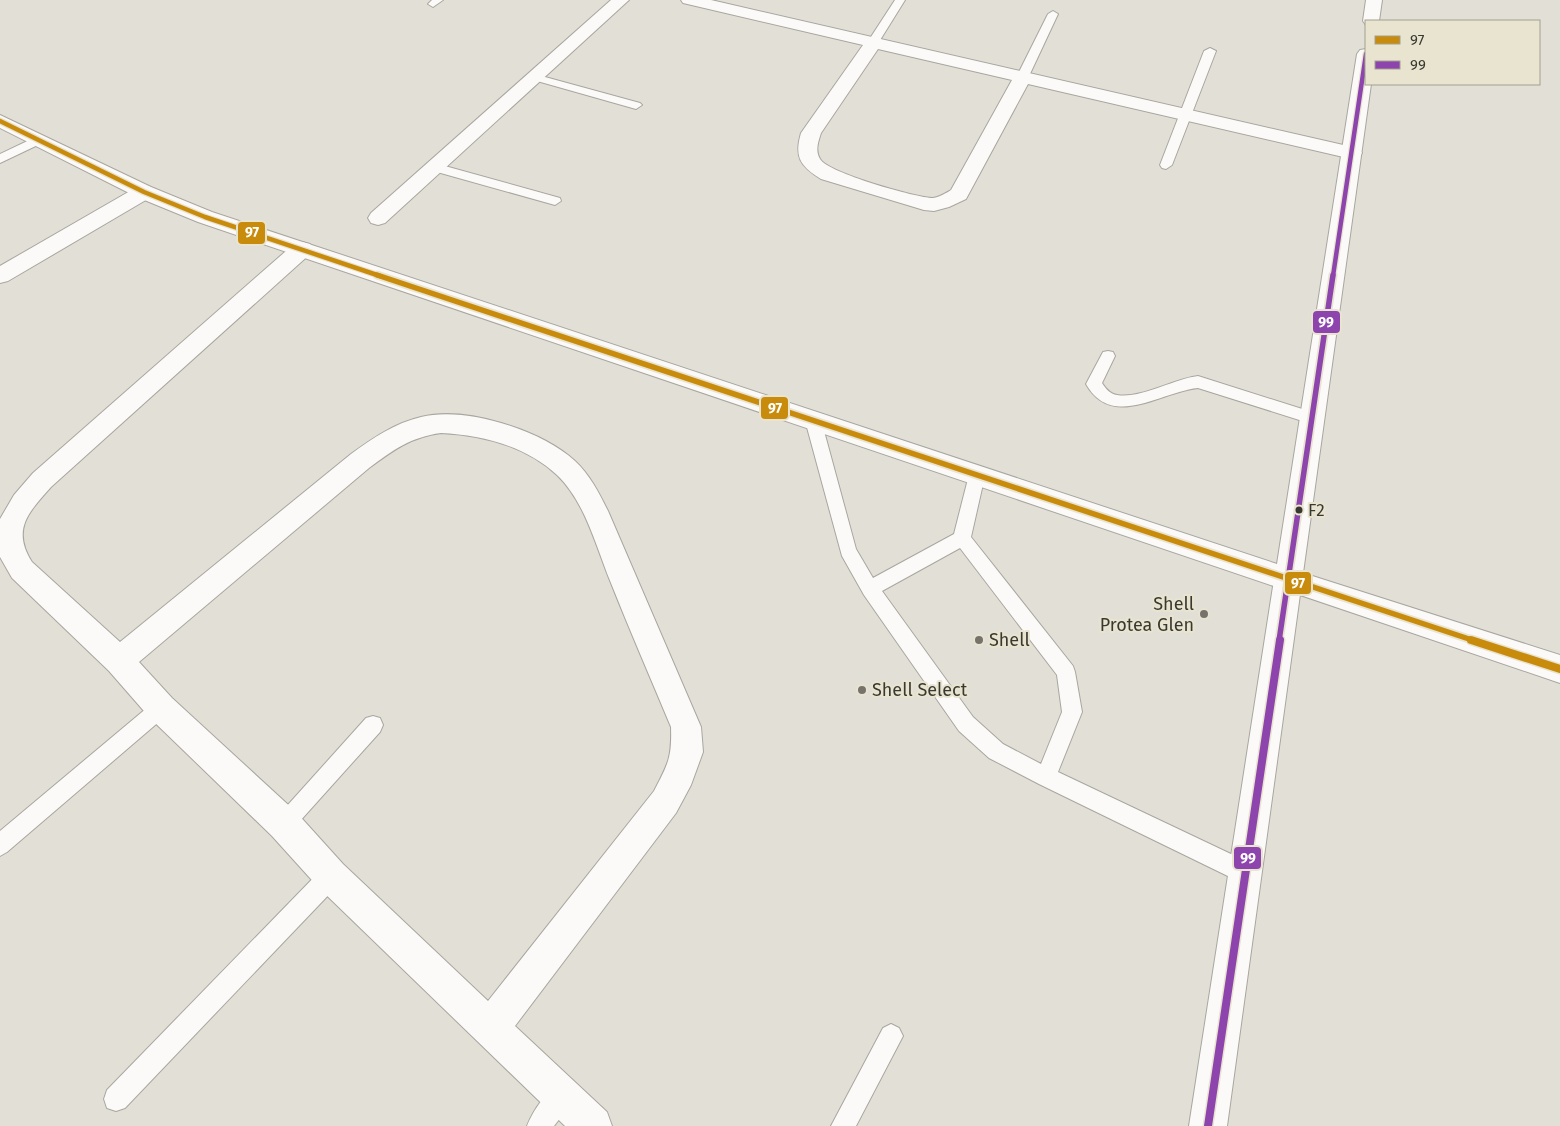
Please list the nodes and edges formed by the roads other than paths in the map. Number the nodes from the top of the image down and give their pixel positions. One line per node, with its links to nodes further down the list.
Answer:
1 (621, 0): 12 (street)
2 (689, 0): 5 (street)
3 (900, 0): 8 (lane)
4 (1374, 0): 7 (street)
5 (739, 5): 8 (street)
6 (1053, 14): 11 (lane)
7 (1371, 20)
8 (873, 43): 11 (street); 11 (street)
9 (1210, 51): 14 (lane)
10 (1365, 61): 17 (street)
11 (1023, 76): 14 (street)
12 (534, 77): 13 (lane); 20 (street)
13 (636, 105)
14 (1186, 115): 17 (street); 19 (lane)
15 (0, 121): 16 (street)
16 (38, 140): 18 (lane); 21 (street)
17 (1352, 153): 27 (street)
18 (0, 160)
19 (1166, 165)
20 (434, 167): 22 (lane); 23 (street)
21 (144, 192): 24 (street); 25 (street)
22 (555, 200)
23 (378, 218)
24 (302, 249): 28 (street); 33 (street)
25 (0, 276)
26 (1108, 356): 27 (lane)
27 (1312, 418): 31 (street)
28 (813, 420): 29 (street); 32 (lane)
29 (977, 476): 30 (lane); 31 (street)
30 (962, 538): 32 (lane); 37 (lane)
31 (1288, 580): 34 (street); 40 (street)
32 (870, 589): 37 (lane)
33 (119, 661): 35 (street); 42 (street)
34 (1560, 669)
35 (160, 708): 38 (street); 39 (lane)
36 (373, 725): 38 (lane)
37 (1046, 777): 40 (lane)
38 (284, 824): 41 (street)
39 (0, 845)
40 (1244, 872): 49 (street)
41 (331, 876): 42 (street); 45 (lane)
42 (491, 1027): 44 (street)
43 (892, 1036): 48 (lane)
44 (562, 1095): 46 (lane); 47 (street)
45 (116, 1099)
46 (539, 1126)
47 (594, 1126)
48 (843, 1126)
49 (1208, 1126)

